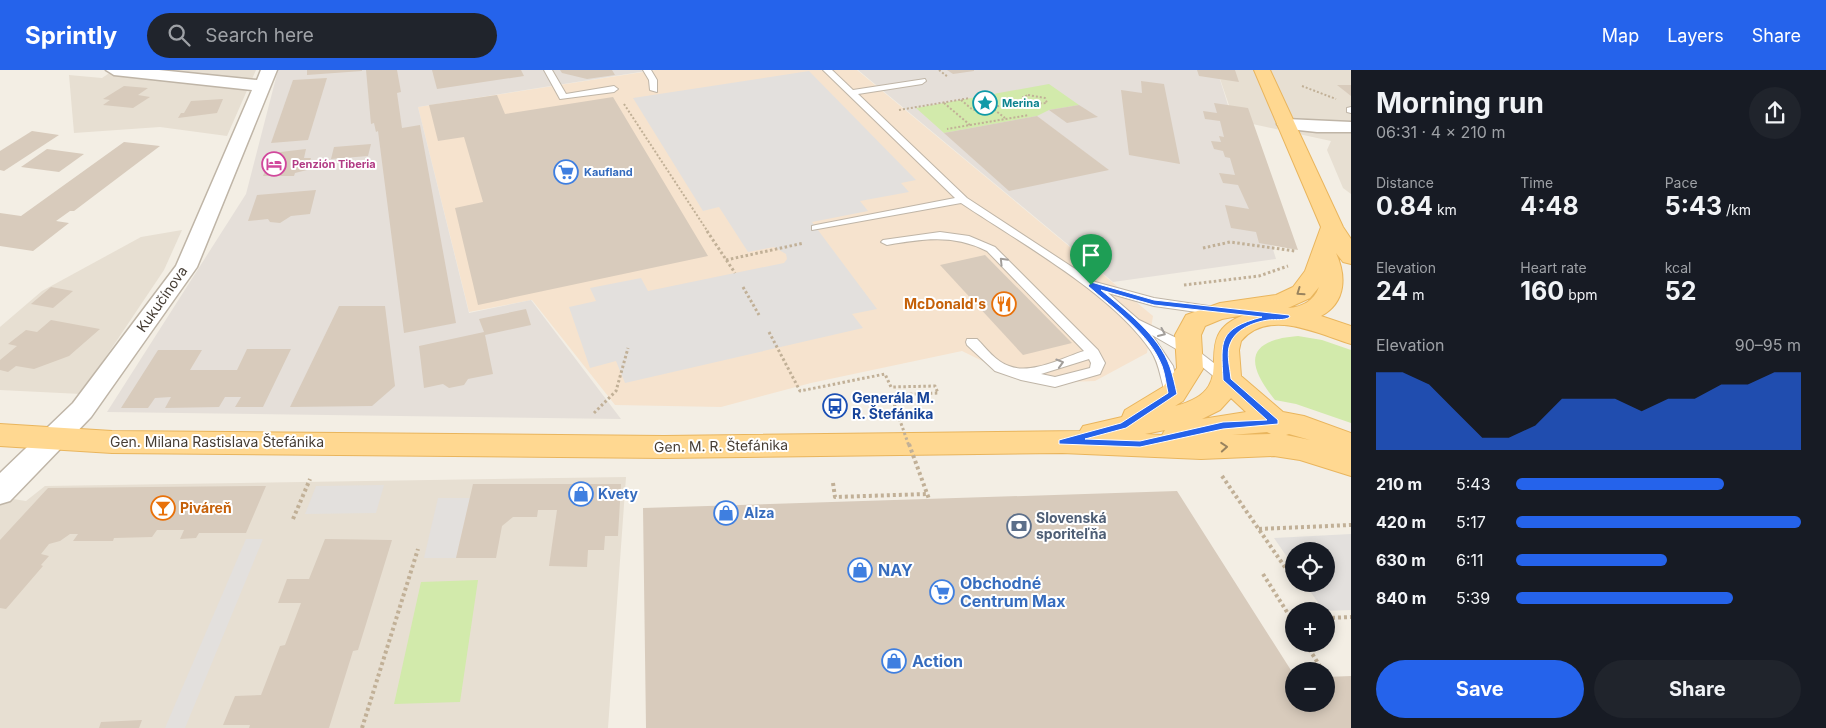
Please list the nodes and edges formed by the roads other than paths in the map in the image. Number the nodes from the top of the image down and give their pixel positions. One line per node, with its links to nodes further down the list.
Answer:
1 (114, 70): 7 (street)
2 (548, 70): 8 (lane)
3 (647, 70): 9 (lane)
4 (909, 70): 10 (lane)
5 (1262, 70): 11 (main road)
6 (832, 71): 10 (lane)
7 (266, 78): 31 (street, Kukučínova)
8 (614, 89)
9 (654, 90)
10 (851, 93): 13 (lane)
11 (1286, 124): 12 (street); 14 (main road)
12 (1351, 127)
13 (963, 200): 15 (lane); 19 (lane)
14 (1332, 227): 17 (main road); 18 (main road)
15 (816, 228)
16 (887, 242): 24 (lane, one-way to 16)
17 (1314, 252): 20 (main road, one-way to 20); 21 (main road)
18 (1351, 257)
19 (1091, 285): 20 (lane); 22 (lane)
20 (1218, 311): 21 (main road); 25 (main road)
21 (1287, 317): 23 (main road); 26 (main road)
22 (1133, 321): 25 (lane, one-way to 25); 27 (lane)
23 (1351, 335)
24 (972, 342)
25 (1189, 348): 26 (lane); 27 (main road)
26 (1227, 380): 28 (main road, Gen. M. R. Štefánika); 30 (main road, Gen. M. R. Štefánika)
27 (1173, 394): 30 (main road)
28 (1275, 422): 30 (main road, Gen. M. R. Štefánika); 33 (main road, Gen. M. R. Štefánika)
29 (0, 434): 31 (main road)
30 (1132, 435): 32 (main road, Gen. M. R. Štefánika); 33 (main road, Gen. M. R. Štefánika, one-way to 33)
31 (54, 439): 32 (main road, Gen. Milana Rastislava Štefánika); 34 (street, Kukučínova)
32 (380, 443)
33 (1347, 456)
34 (0, 492)

